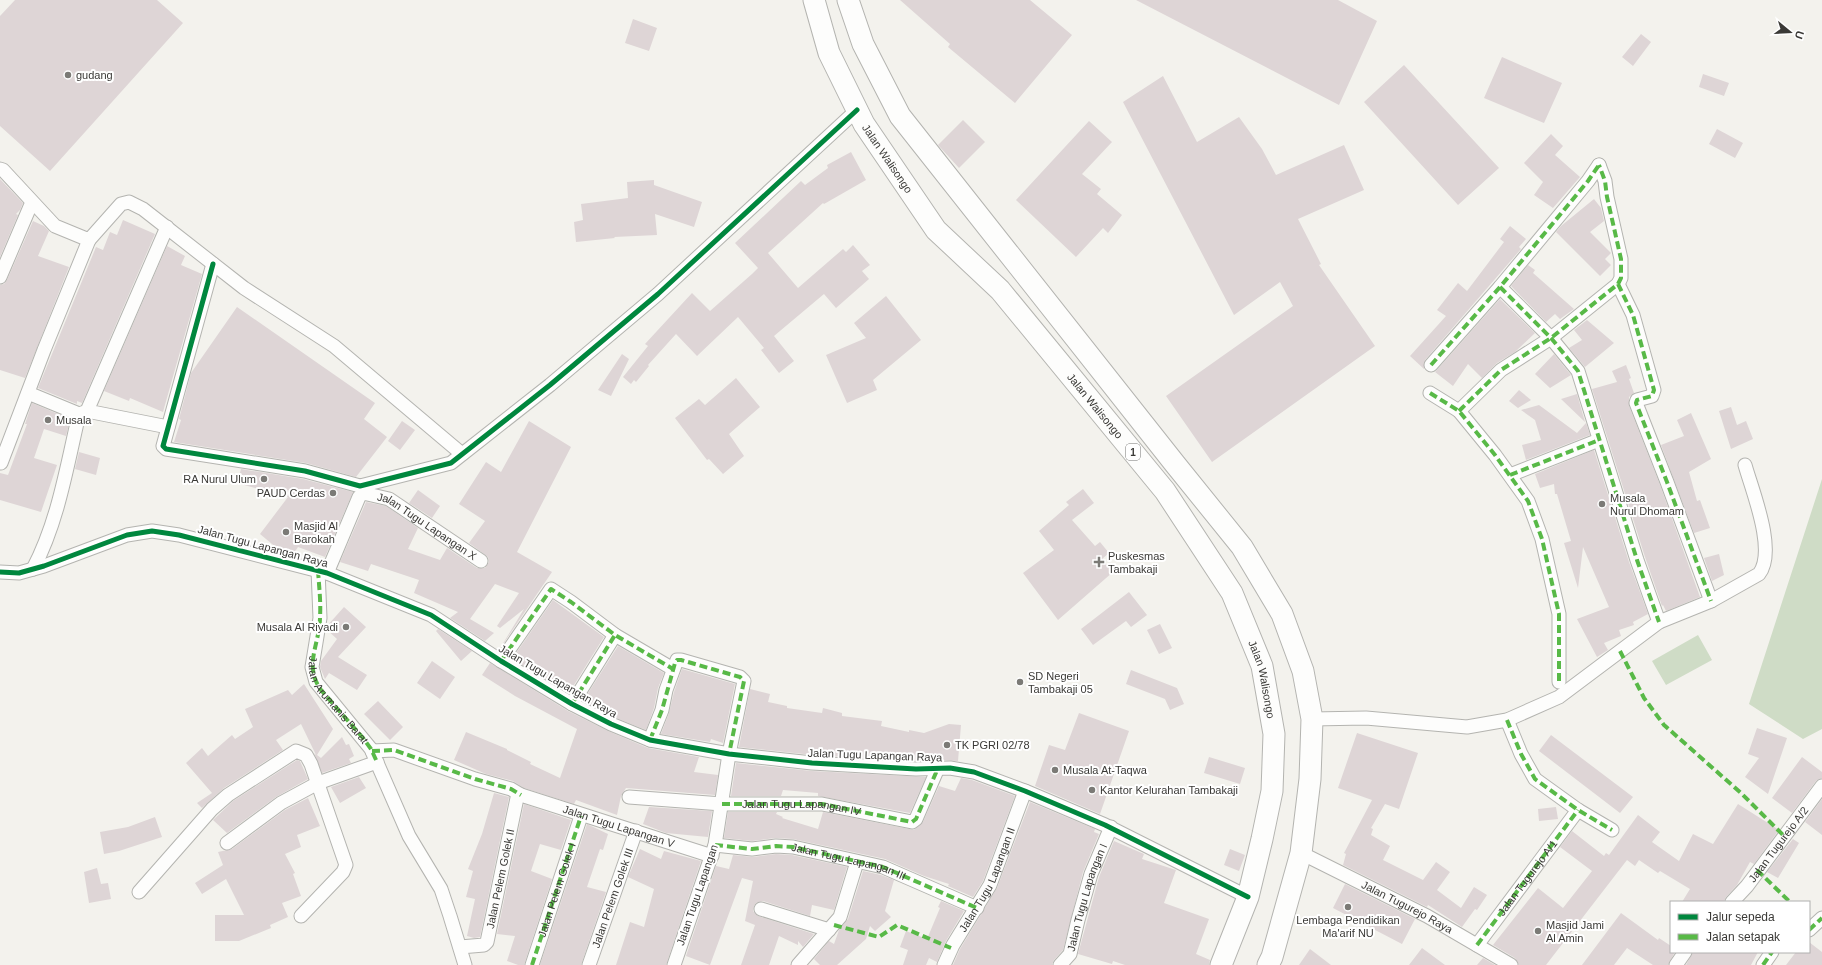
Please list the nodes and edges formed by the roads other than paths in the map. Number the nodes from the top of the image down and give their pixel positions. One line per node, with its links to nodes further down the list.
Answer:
1 (814, 0): 3 (highway, Jalan Walisongo / 1)
2 (848, 0): 35 (highway, 1)
3 (858, 110): 20 (street); 57 (highway, Jalan Walisongo / 1)
4 (0, 169): 5 (street)
5 (32, 202): 7 (street); 9 (street)
6 (167, 227): 7 (street); 8 (street); 17 (street)
7 (89, 240): 14 (street)
8 (213, 264): 18 (street); 20 (street)
9 (0, 277)
10 (1618, 284): 11 (street); 12 (street); 28 (street)
11 (1500, 287): 12 (street); 13 (street)
12 (1551, 338): 16 (street); 19 (street)
13 (1431, 365)
14 (28, 393): 17 (street); 21 (street)
15 (1430, 393): 16 (street)
16 (1459, 411): 23 (street)
17 (83, 412): 18 (street); 25 (street)
18 (168, 427): 20 (street)
19 (1599, 440): 23 (street); 29 (street)
20 (462, 454)
21 (1, 463)
22 (1745, 465): 28 (street)
23 (1510, 475): 33 (street)
24 (481, 561): 26 (street, Jalan Tugu Lapangan X)
25 (33, 569): 26 (street, Jalan Tugu Lapangan Raya); 27 (street, Jalan Tugu Lapangan Raya)
26 (322, 571): 31 (street, Jalan Tugu Lapangan Raya); 39 (street, Jalan Arumanis Barat)
27 (0, 572)
28 (1711, 601): 29 (street)
29 (1659, 622): 36 (street)
30 (615, 635): 31 (street); 32 (street); 34 (street)
31 (501, 661): 34 (street, Jalan Tugu Lapangan Raya)
32 (673, 669): 37 (street); 38 (street, Jalan Tugu Lapangan)
33 (1559, 682)
34 (572, 704): 37 (street, Jalan Tugu Lapangan Raya)
35 (1312, 719): 36 (street); 54 (highway, 1)
36 (1507, 720): 47 (street)
37 (650, 740): 38 (street, Jalan Tugu Lapangan Raya)
38 (729, 754): 40 (street, Jalan Tugu Lapangan Raya); 46 (street, Jalan Tugu Lapangan)
39 (375, 757): 41 (street); 44 (street, Jalan Tugu Lapangan V); 66 (street, Jalan Arumanis Barat)
40 (938, 768): 43 (street, Jalan Tugu Lapangan Raya); 46 (street, Jalan Tugu Lapangan IV)
41 (318, 783): 52 (street); 56 (street); 61 (street)
42 (1822, 786): 58 (street, Jalan Tugurejo A/2)
43 (1025, 791): 49 (street, Jalan Tugu Lapangan Raya); 59 (street, Jalan Tugu Lapangan II)
44 (523, 795): 48 (street, Jalan Tugu Lapangan V); 66 (street, Jalan Pelem Golek II)
45 (629, 797): 46 (street, Jalan Tugu Lapangan IV)
46 (722, 804): 53 (street, Jalan Tugu Lapangan)
47 (1578, 810): 50 (street); 65 (street, Jalan Tugurejo A/1)
48 (581, 816): 51 (street, Jalan Tugu Lapangan V); 70 (street, Jalan Pelem Golek I)
49 (1111, 827): 57 (street, Jalan Tugu Lapangan Raya); 75 (street, Jalan Tugu Lapangan I)
50 (1612, 830)
51 (636, 831): 53 (street, Jalan Tugu Lapangan V); 71 (street, Jalan Pelem Golek III)
52 (227, 843)
53 (714, 851): 55 (street, Jalan Tugu Lapangan III); 72 (street, Jalan Tugu Lapangan)
54 (1302, 853): 65 (street, Jalan Tugurejo Raya); 77 (highway, 1)
55 (856, 862): 59 (street, Jalan Tugu Lapangan III); 64 (street)
56 (139, 892)
57 (1248, 897): 76 (highway, Jalan Walisongo / 1)
58 (1733, 901)
59 (977, 908): 74 (street, Jalan Tugu Lapangan II)
60 (761, 909): 64 (street)
61 (301, 916)
62 (1822, 918): 63 (street)
63 (1810, 929)
64 (829, 930): 73 (street)
65 (1477, 944): 78 (street, Jalan Tugurejo Raya)
66 (460, 947): 69 (street, Jalan Arumanis Barat)
67 (1684, 953): 79 (street)
68 (1771, 953): 80 (street)
69 (465, 965)
70 (532, 965)
71 (589, 965)
72 (674, 965)
73 (798, 965)
74 (944, 965)
75 (1060, 965)
76 (1221, 965)
77 (1268, 965)
78 (1512, 965)
79 (1676, 965)
80 (1763, 965)

